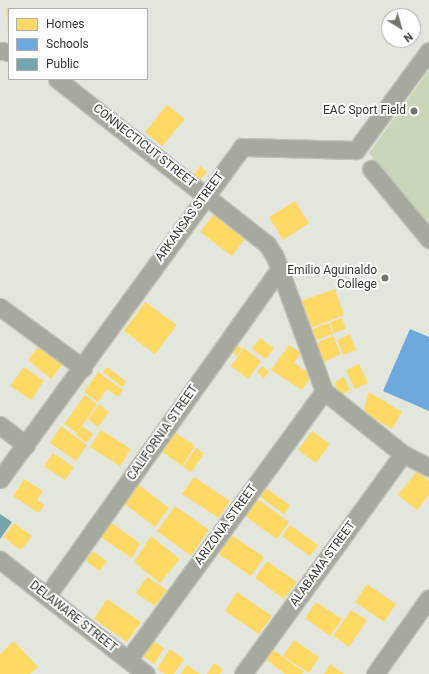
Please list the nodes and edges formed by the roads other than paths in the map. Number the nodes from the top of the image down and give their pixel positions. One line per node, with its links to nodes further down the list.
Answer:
1 (429, 51): 4 (street, ARKANSAS STREET)
2 (58, 80): 4 (street, CONNECTICUT STREET)
3 (371, 169): 5 (street)
4 (206, 195): 6 (street, CONNECTICUT STREET); 8 (street, ARKANSAS STREET)
5 (429, 239)
6 (279, 270): 9 (street, CONNECTICUT STREET); 16 (street, CALIFORNIA STREET)
7 (0, 307): 8 (street)
8 (83, 368): 11 (street, ARKANSAS STREET)
9 (324, 391): 12 (street); 18 (street, ARIZONA STREET)
10 (0, 425): 11 (street)
11 (26, 445): 14 (street, ARKANSAS STREET)
12 (403, 454): 13 (street); 20 (street, ALABAMA STREET)
13 (429, 467)
14 (0, 480)
15 (0, 560): 16 (street, DELAWARE STREET)
16 (47, 596): 18 (street, DELAWARE STREET)
17 (429, 598): 21 (street)
18 (128, 660): 19 (street, DELAWARE STREET)
19 (146, 674)
20 (243, 674)
21 (375, 674)

